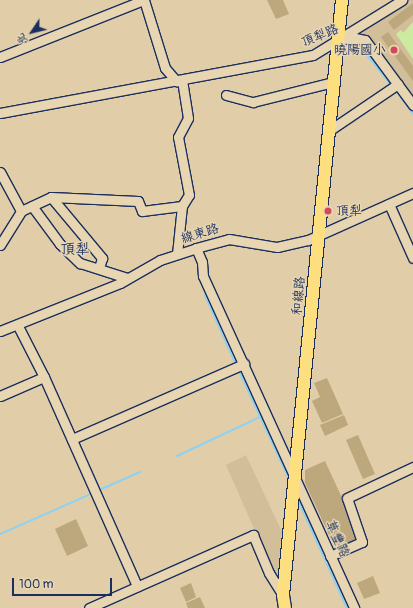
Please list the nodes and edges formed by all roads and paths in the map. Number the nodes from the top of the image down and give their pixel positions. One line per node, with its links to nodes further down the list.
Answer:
1 (144, 0): 5 (street); 6 (street)
2 (342, 0): 4 (main road, 和線路)
3 (402, 0): 4 (street)
4 (340, 40): 6 (street, 頂犁路); 7 (main road, 和線路); 8 (street, 頂犁路)
5 (0, 57)
6 (180, 82): 11 (street, 頂犁路); 18 (street)
7 (333, 82): 9 (street); 12 (main road, 和線路)
8 (398, 84): 10 (street, 頂犁路); 12 (street)
9 (226, 95)
10 (413, 105)
11 (0, 113)
12 (330, 130): 20 (main road, 和線路)
13 (0, 172): 19 (street)
14 (413, 194): 16 (street, 線東路)
15 (51, 198): 17 (street); 18 (street); 25 (street)
16 (388, 204): 20 (street, 線東路); 24 (street)
17 (32, 206): 19 (street); 25 (street)
18 (182, 206): 23 (street)
19 (21, 211): 21 (street)
20 (319, 235): 22 (street, 線東路); 34 (main road, 和線路)
21 (0, 245)
22 (196, 248): 23 (street, 線東路); 29 (street, 草豐路)
23 (177, 254): 26 (street, 線東路)
24 (413, 258)
25 (99, 268): 26 (street)
26 (127, 278): 27 (street, 線東路)
27 (18, 326): 28 (street, 線東路); 30 (street)
28 (0, 332)
29 (244, 364): 32 (street); 34 (street, 草豐路)
30 (44, 377): 31 (street); 32 (street)
31 (0, 396)
32 (72, 439): 36 (street)
33 (413, 467): 35 (street)
34 (296, 482): 35 (street, 草豐路); 37 (main road, 和線路)
35 (330, 556): 41 (street, 草豐路)
36 (137, 586): 37 (street); 38 (street)
37 (283, 595): 39 (main road, 和線路); 40 (main road, 和線路)
38 (89, 608)
39 (278, 608)
40 (285, 608)
41 (354, 608)

